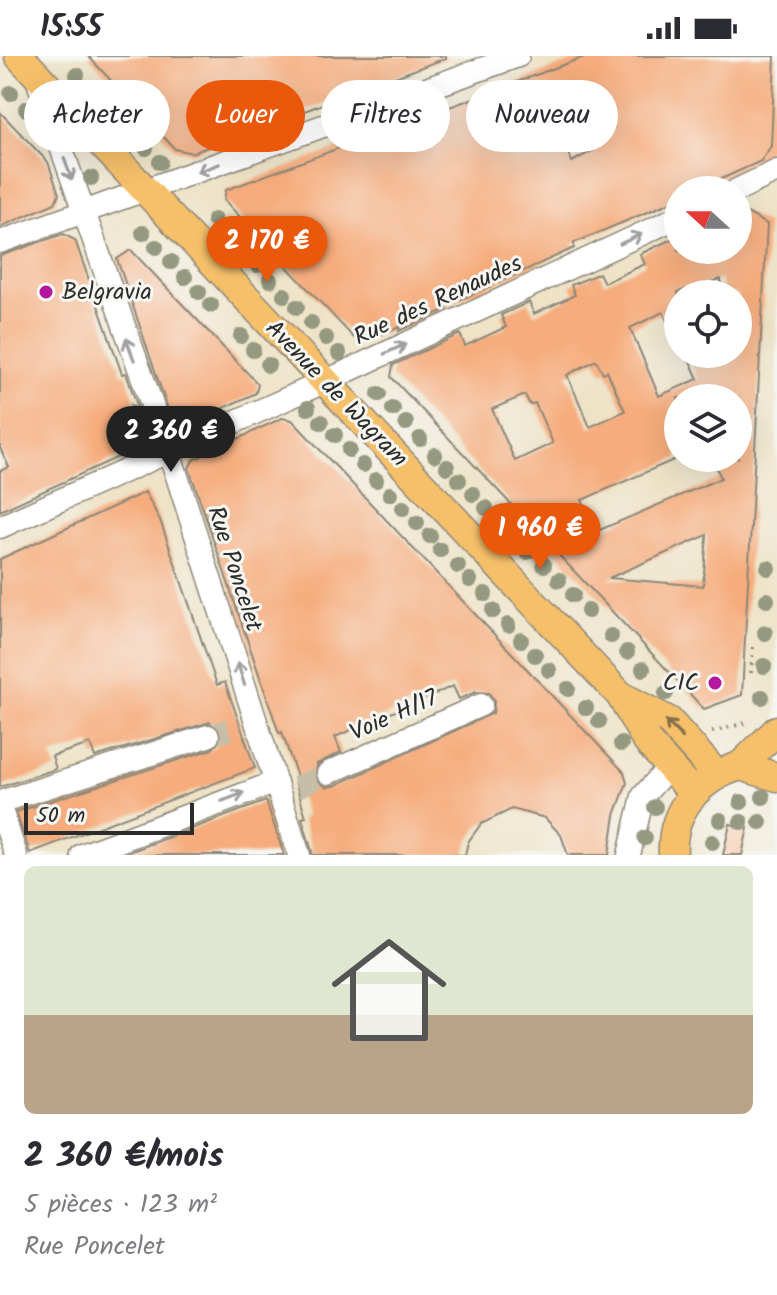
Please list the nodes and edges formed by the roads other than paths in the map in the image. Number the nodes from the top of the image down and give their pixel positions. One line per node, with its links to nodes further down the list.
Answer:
1 (518, 56): 5 (street, one-way to 5)
2 (27, 65): 5 (main road, Avenue de Wagram); 6 (street, Rue Poncelet, one-way to 6)
3 (777, 171): 4 (street)
4 (752, 183)
5 (144, 192): 6 (street); 9 (main road, Avenue de Wagram)
6 (84, 211): 8 (street); 10 (street, Rue Poncelet, one-way to 6)
7 (664, 224): 9 (street, Rue des Renaudes, one-way to 7)
8 (0, 242)
9 (324, 382): 10 (street, Rue des Renaudes); 12 (main road, Avenue de Wagram)
10 (167, 451): 11 (street, Rue des Renaudes); 20 (street, Rue Poncelet, one-way to 10)
11 (0, 527)
12 (621, 696): 16 (main road, Avenue de Wagram, one-way to 12); 18 (main road, Avenue de Wagram)
13 (481, 705): 17 (street, Voie H/17)
14 (765, 727): 16 (main road)
15 (208, 736): 22 (street)
16 (728, 771): 19 (main road); 21 (main road)
17 (328, 773)
18 (662, 774): 21 (main road, Avenue de Wagram); 26 (street)
19 (777, 777)
20 (284, 788): 24 (street, one-way to 20); 25 (street, Rue Poncelet)
21 (693, 793): 27 (main road)
22 (0, 805): 23 (street)
23 (16, 855)
24 (82, 855)
25 (299, 855)
26 (629, 855)
27 (673, 855)

